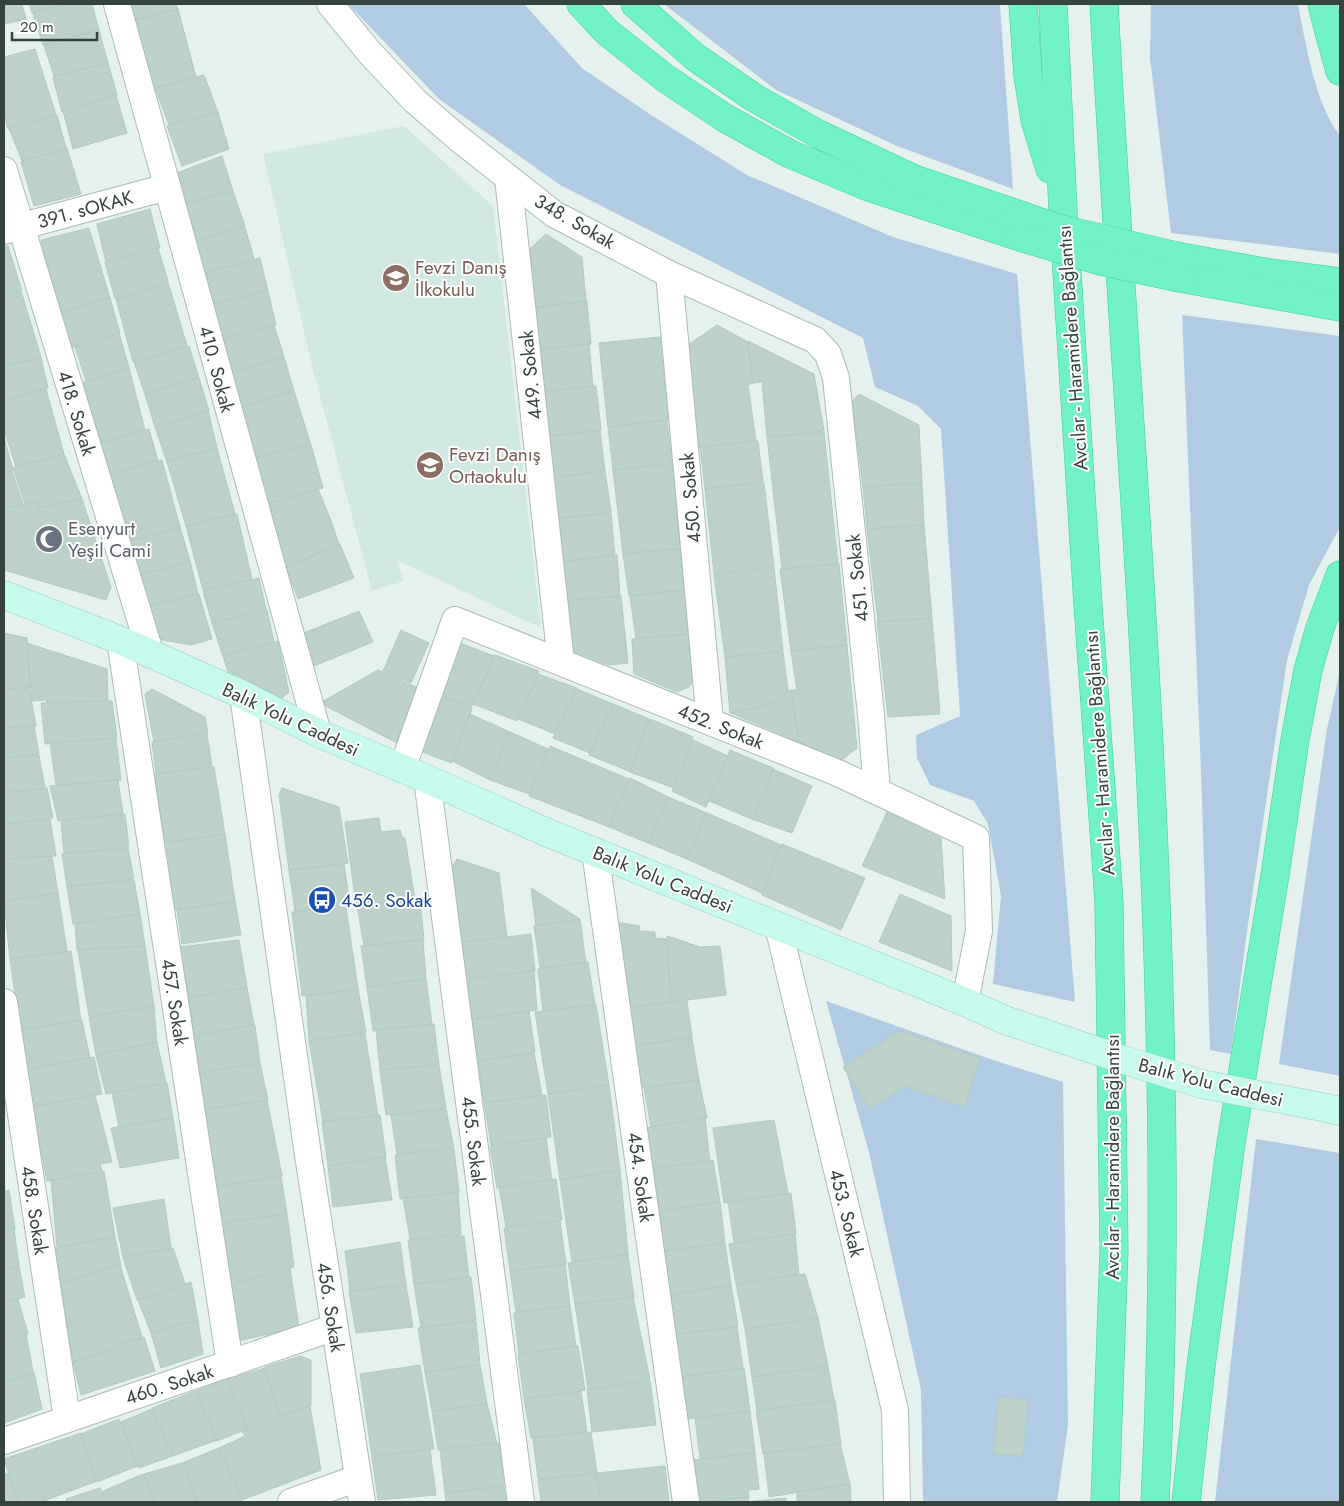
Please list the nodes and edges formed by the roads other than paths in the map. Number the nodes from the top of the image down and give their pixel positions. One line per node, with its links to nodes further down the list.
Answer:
1 (117, 4): 12 (street, 410. Sokak)
2 (330, 4): 11 (street, 348. Sokak)
3 (582, 4): 14 (highway)
4 (634, 4): 14 (highway)
5 (1024, 4): 13 (highway)
6 (1053, 4): 13 (highway, Avcılar - Haramidere Bağlantısı)
7 (1104, 4): 47 (highway)
8 (1322, 4): 9 (highway)
9 (1340, 71)
10 (4, 170): 15 (street, 418. Sokak)
11 (508, 178): 17 (street, 348. Sokak); 25 (street, 449. Sokak)
12 (167, 187): 15 (street, 391. sOKAK); 28 (street, 410. Sokak)
13 (1063, 210): 46 (highway, Avcılar - Haramidere Bağlantısı)
14 (1020, 226): 16 (highway, bridge)
15 (12, 229): 24 (street, 418. Sokak)
16 (1180, 268): 18 (highway); 19 (highway)
17 (669, 274): 20 (street, 348. Sokak); 27 (street, 450. Sokak)
18 (1340, 282)
19 (1340, 307)
20 (833, 365): 31 (street, 451. Sokak)
21 (1340, 575): 48 (highway)
22 (4, 595): 23 (main road, Balık Yolu Caddesi)
23 (120, 640): 24 (main road, Balık Yolu Caddesi); 38 (street, 457. Sokak)
24 (151, 655): 26 (main road, Balık Yolu Caddesi)
25 (562, 662): 27 (street, 452. Sokak); 29 (street, 452. Sokak)
26 (242, 696): 28 (main road, Balık Yolu Caddesi); 37 (street, 456. Sokak)
27 (710, 722): 31 (street, 452. Sokak)
28 (318, 733): 29 (main road, Balık Yolu Caddesi)
29 (402, 768): 30 (main road, Balık Yolu Caddesi)
30 (427, 779): 32 (main road, Balık Yolu Caddesi); 43 (street, 455. Sokak)
31 (877, 791): 35 (street, 452. Sokak)
32 (595, 851): 33 (main road, Balık Yolu Caddesi); 44 (street, 454. Sokak)
33 (778, 926): 35 (main road, Balık Yolu Caddesi); 45 (street, 453. Sokak)
34 (4, 1002): 39 (street, 458. Sokak)
35 (965, 1002): 36 (main road, Balık Yolu Caddesi, bridge)
36 (1331, 1109)
37 (334, 1328): 38 (street, 460. Sokak); 41 (street, 456. Sokak)
38 (230, 1364): 39 (street, 460. Sokak)
39 (67, 1418): 40 (street, 460. Sokak)
40 (4, 1441)
41 (360, 1490): 42 (street)
42 (291, 1502)
43 (521, 1502)
44 (686, 1502)
45 (897, 1502)
46 (1105, 1502)
47 (1155, 1502)
48 (1186, 1502)

